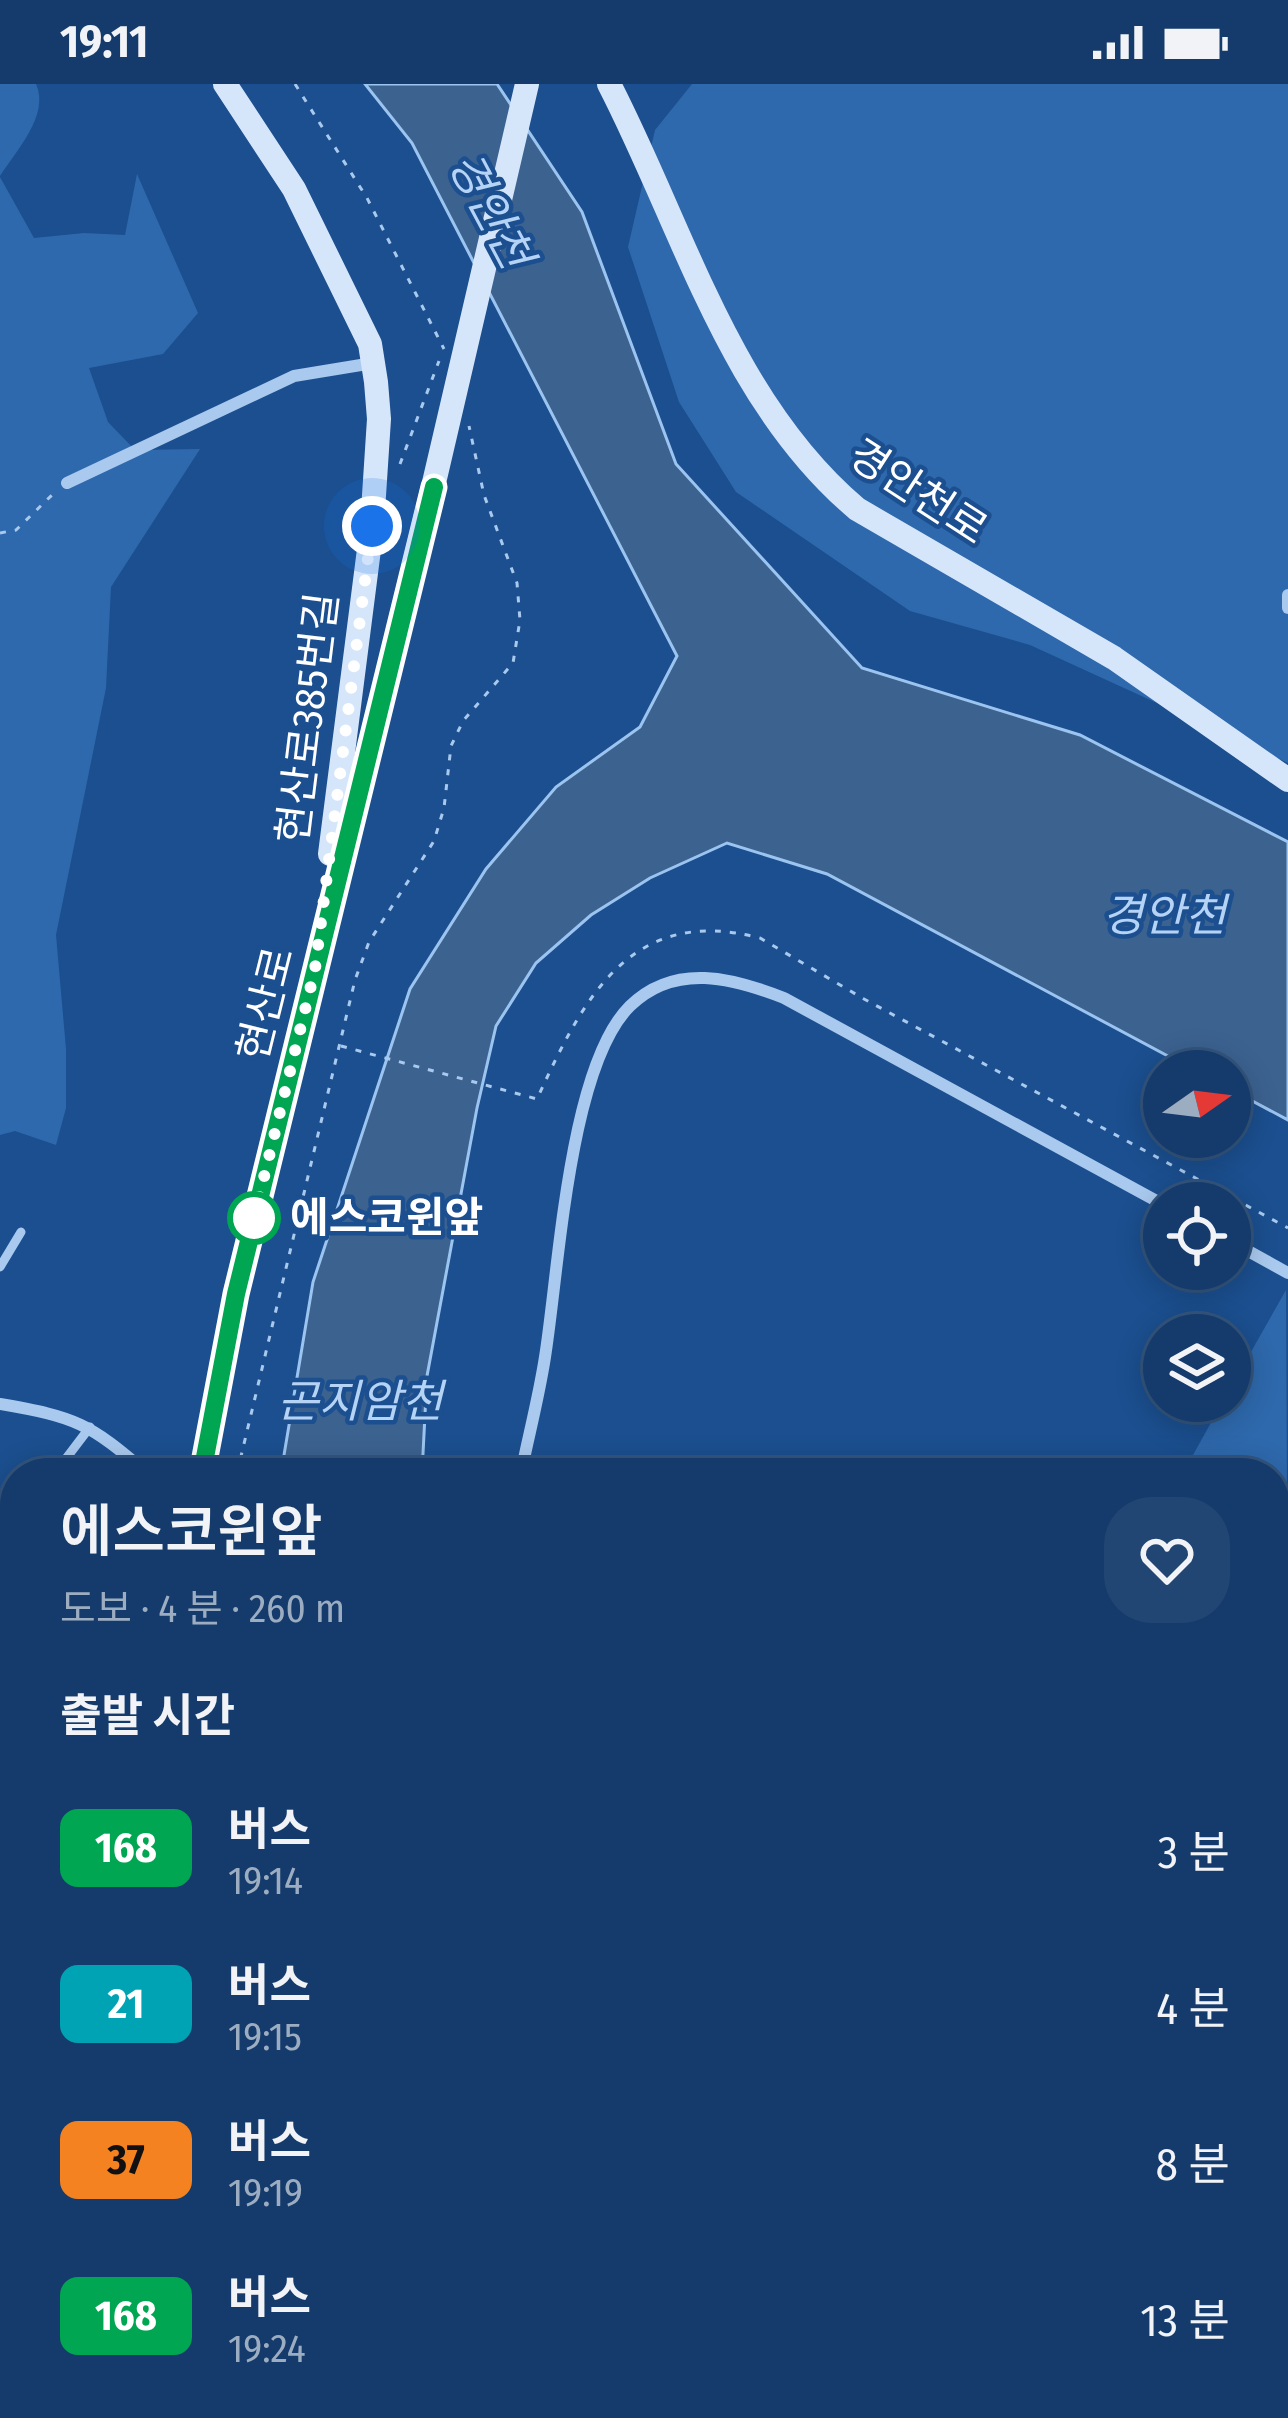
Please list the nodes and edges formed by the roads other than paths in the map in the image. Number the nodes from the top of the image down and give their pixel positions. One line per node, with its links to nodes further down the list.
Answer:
1 (225, 84): 4 (street, 현산로385번길)
2 (527, 84): 9 (street, 현산로, bridge)
3 (609, 84): 8 (street, 경안천로)
4 (373, 363): 5 (street); 9 (street, 현산로385번길)
5 (67, 483)
6 (1288, 595): 7 (street)
7 (1288, 608)
8 (1288, 780)
9 (315, 969): 19 (street, 현산로)
10 (1143, 1194): 20 (street)
11 (21, 1232): 13 (lane)
12 (1251, 1253): 14 (street)
13 (0, 1267)
14 (1288, 1273)
15 (0, 1404): 16 (street)
16 (90, 1427): 17 (lane); 18 (street)
17 (66, 1458)
18 (128, 1458)
19 (205, 1458)
20 (524, 1458)

